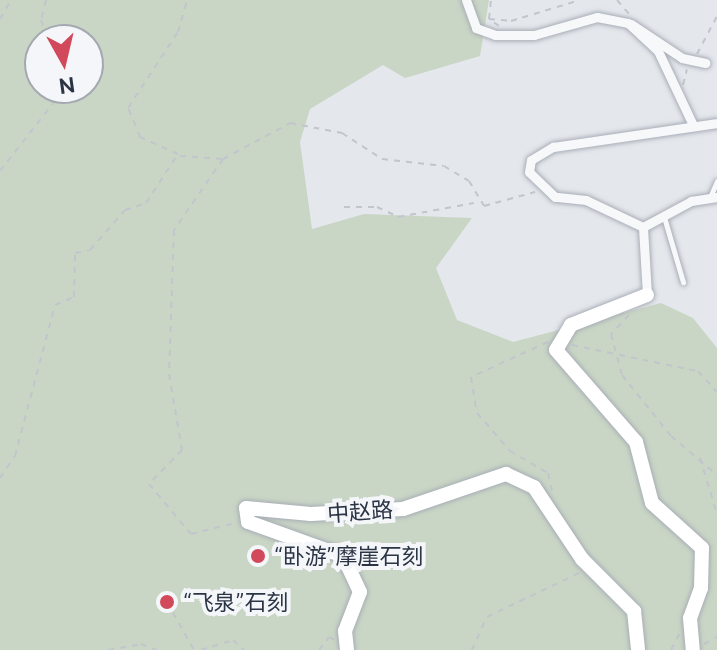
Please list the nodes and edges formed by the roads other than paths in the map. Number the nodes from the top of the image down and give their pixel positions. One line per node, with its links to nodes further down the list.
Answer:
1 (466, 0): 2 (street)
2 (628, 23): 3 (street); 5 (street)
3 (705, 63)
4 (717, 123): 5 (street)
5 (693, 125): 9 (street)
6 (717, 181): 7 (lane)
7 (714, 196): 8 (street)
8 (664, 216): 9 (street); 10 (lane)
9 (643, 227): 11 (street)
10 (683, 282)
11 (647, 295): 13 (street)
12 (345, 647): 14 (street, 中赵路)
13 (693, 649)
14 (638, 650)

